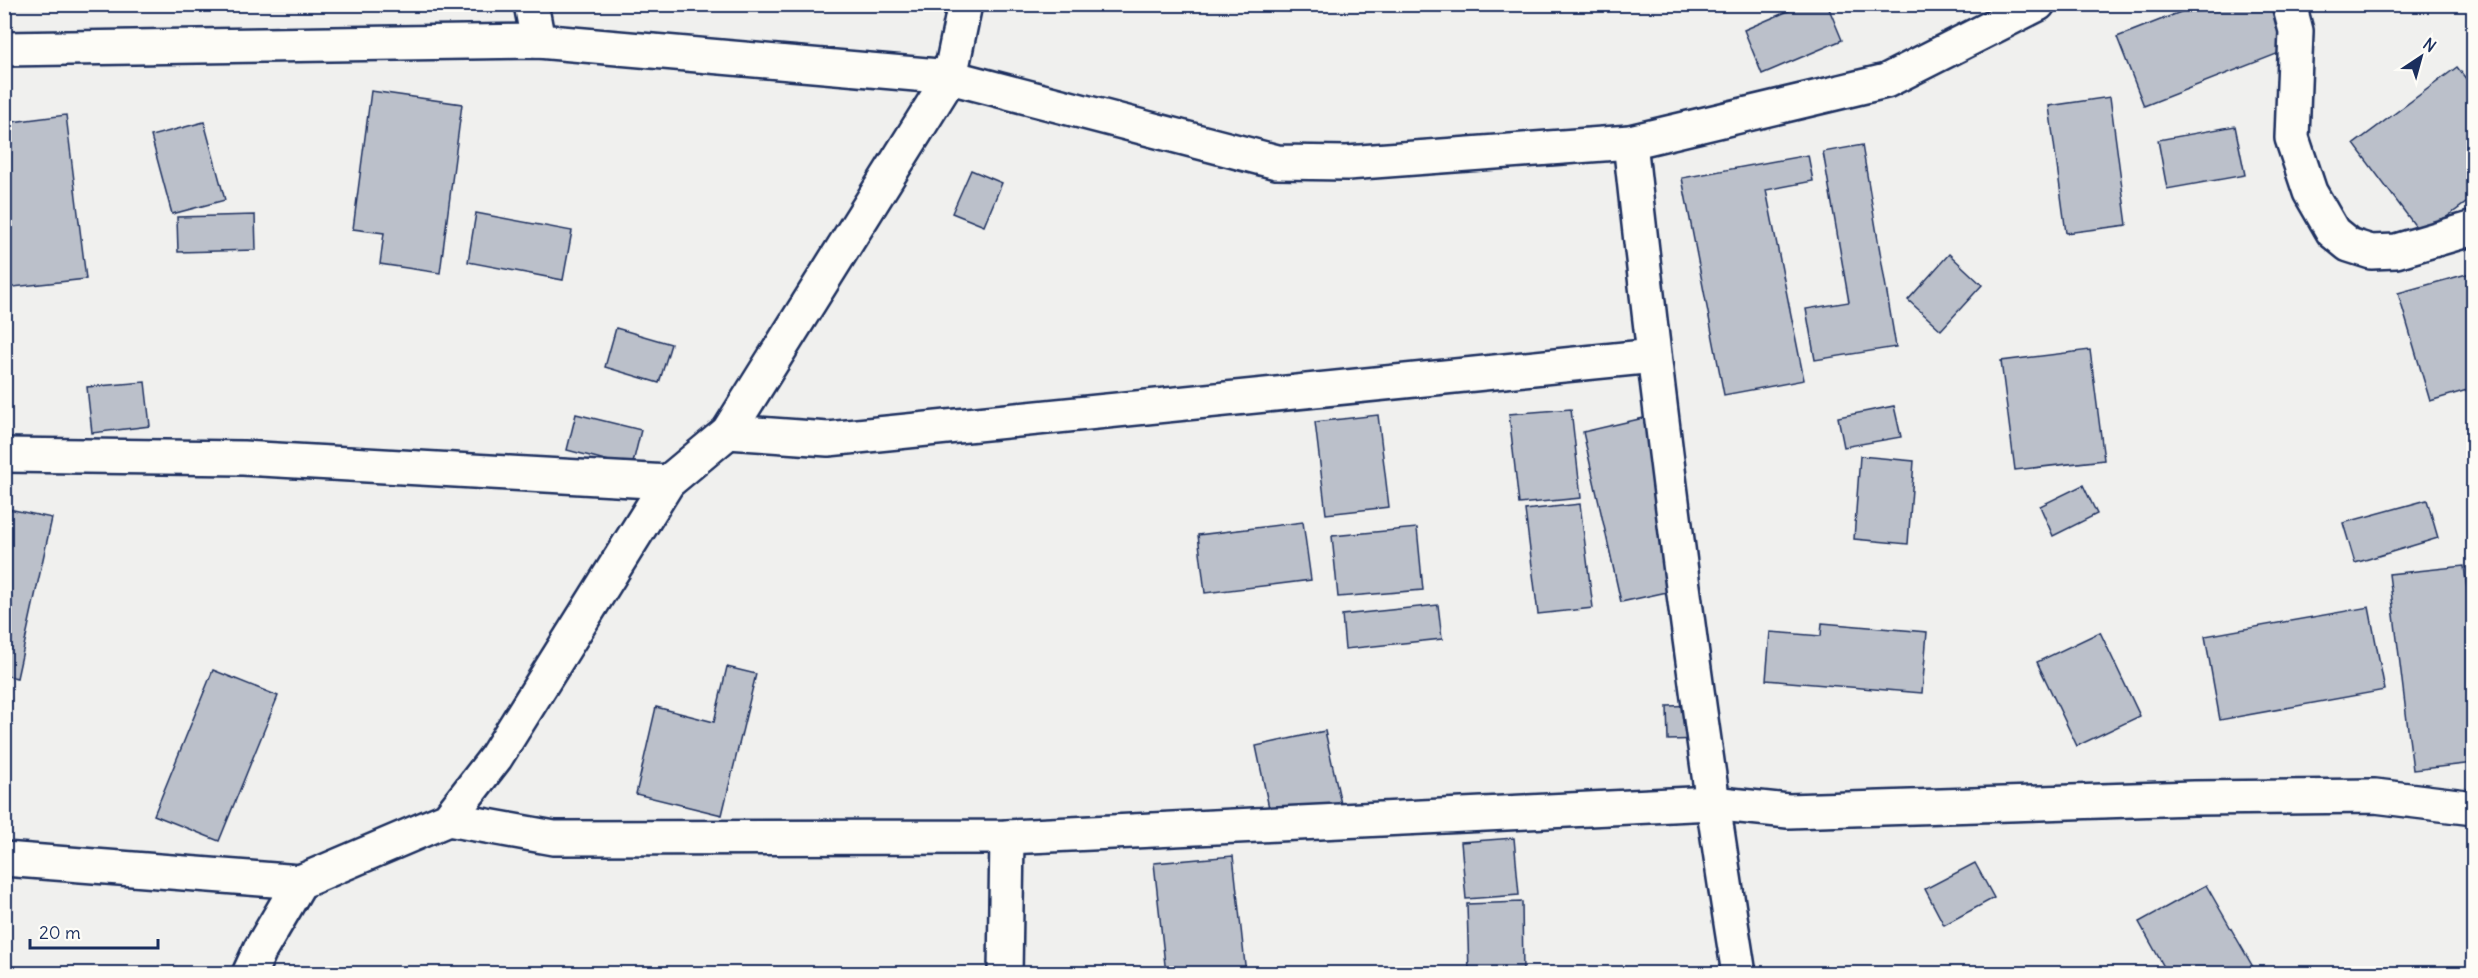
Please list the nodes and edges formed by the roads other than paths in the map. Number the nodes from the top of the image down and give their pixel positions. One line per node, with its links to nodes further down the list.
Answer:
1 (531, 4): 5 (street)
2 (965, 4): 7 (street)
3 (2038, 4): 8 (street)
4 (2289, 4): 9 (street)
5 (538, 41): 6 (street); 7 (street)
6 (4, 49)
7 (950, 77): 8 (street); 11 (street)
8 (1630, 142): 10 (street)
9 (2474, 228)
10 (1653, 356): 11 (street); 14 (street)
11 (729, 432): 13 (street)
12 (4, 454): 13 (street)
13 (668, 482): 16 (street)
14 (1712, 803): 15 (street); 17 (street); 22 (street)
15 (2474, 808)
16 (448, 819): 17 (street); 19 (street)
17 (1007, 837): 21 (street)
18 (4, 860): 19 (street)
19 (300, 882): 20 (street)
20 (249, 974)
21 (1005, 974)
22 (1739, 974)

